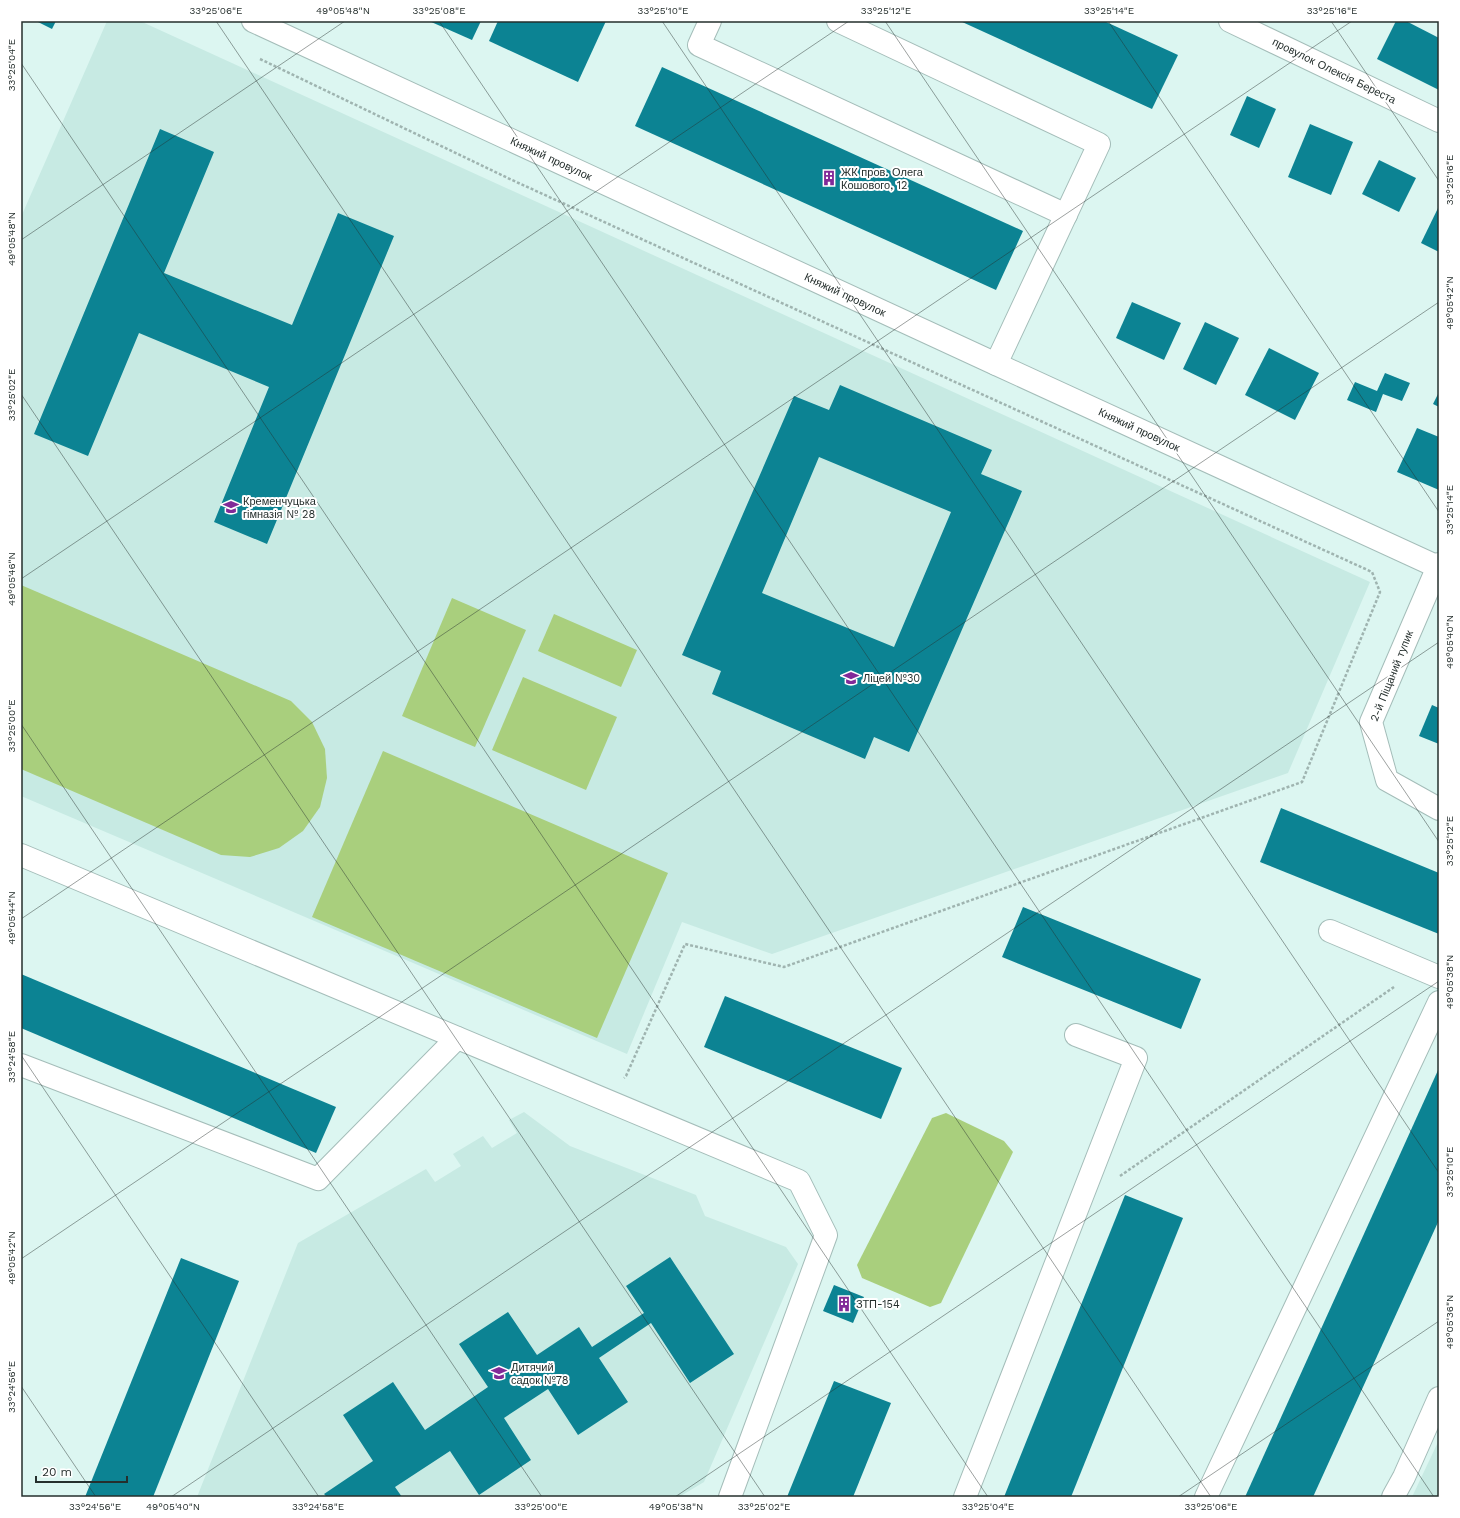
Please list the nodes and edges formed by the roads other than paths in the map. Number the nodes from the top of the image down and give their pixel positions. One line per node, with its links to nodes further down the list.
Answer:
1 (252, 21): 7 (street, Княжий провулок)
2 (710, 21): 6 (street)
3 (838, 21): 6 (street)
4 (1230, 21): 5 (street, провулок Олексія Береста)
5 (1439, 121)
6 (1066, 215): 7 (street)
7 (996, 364): 8 (street, Княжий провулок)
8 (1438, 565): 9 (street, 2-й Піщаний тупик)
9 (1439, 809)
10 (21, 855): 15 (street)
11 (1330, 931): 12 (street)
12 (1429, 973)
13 (1439, 1002): 20 (street)
14 (1076, 1035): 19 (street)
15 (457, 1038): 16 (street); 18 (street)
16 (21, 1065)
17 (1439, 1400): 21 (street)
18 (730, 1497)
19 (965, 1497)
20 (1206, 1497)
21 (1393, 1497)

